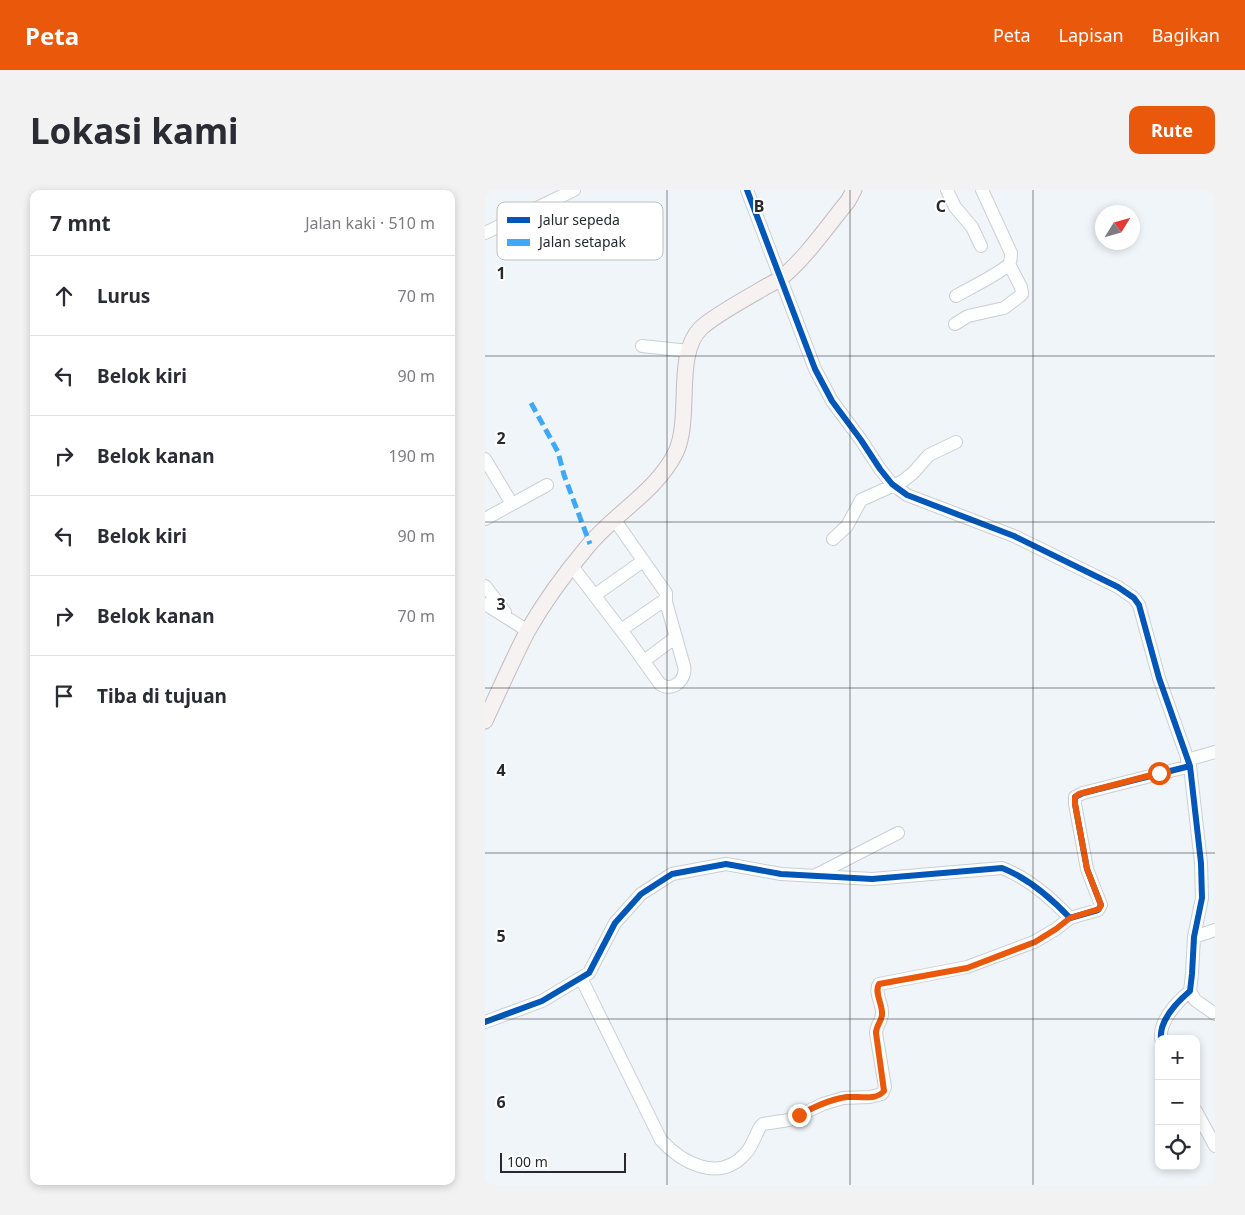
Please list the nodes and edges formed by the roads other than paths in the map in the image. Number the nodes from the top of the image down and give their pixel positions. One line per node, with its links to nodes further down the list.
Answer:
1 (574, 190): 6 (street)
2 (747, 190): 11 (street)
3 (854, 190): 11 (main road)
4 (947, 190): 9 (street)
5 (982, 190): 10 (street)
6 (549, 202)
7 (485, 218): 8 (street)
8 (488, 232)
9 (981, 246)
10 (1009, 264): 12 (street); 13 (street)
11 (780, 279): 15 (main road); 19 (street)
12 (956, 296)
13 (955, 324)
14 (642, 346): 15 (street)
15 (689, 350): 22 (main road)
16 (956, 442): 19 (street)
17 (485, 459): 20 (street)
18 (547, 485): 20 (street)
19 (895, 486): 23 (street); 37 (street)
20 (513, 504): 21 (street)
21 (485, 519)
22 (614, 519): 24 (street); 25 (main road)
23 (833, 539)
24 (643, 560): 27 (street); 28 (street)
25 (572, 566): 27 (street); 31 (main road)
26 (485, 586): 30 (street)
27 (595, 595): 32 (street)
28 (666, 599): 32 (street); 33 (street)
29 (485, 604): 30 (street)
30 (508, 617): 31 (street)
31 (528, 630): 35 (main road)
32 (621, 630): 34 (street)
33 (676, 637): 34 (street); 34 (street)
34 (644, 661)
35 (485, 721)
36 (1215, 752): 37 (street)
37 (1188, 763): 40 (street); 42 (street)
38 (898, 833): 39 (street)
39 (813, 876): 40 (street); 43 (street)
40 (1070, 918): 43 (street)
41 (1215, 930): 42 (street)
42 (1194, 937): 44 (street)
43 (581, 978): 46 (street)
44 (1190, 992): 45 (street); 47 (street)
45 (1215, 1014)
46 (485, 1022)
47 (1161, 1035)
48 (1200, 1118): 49 (street)
49 (1215, 1146)

